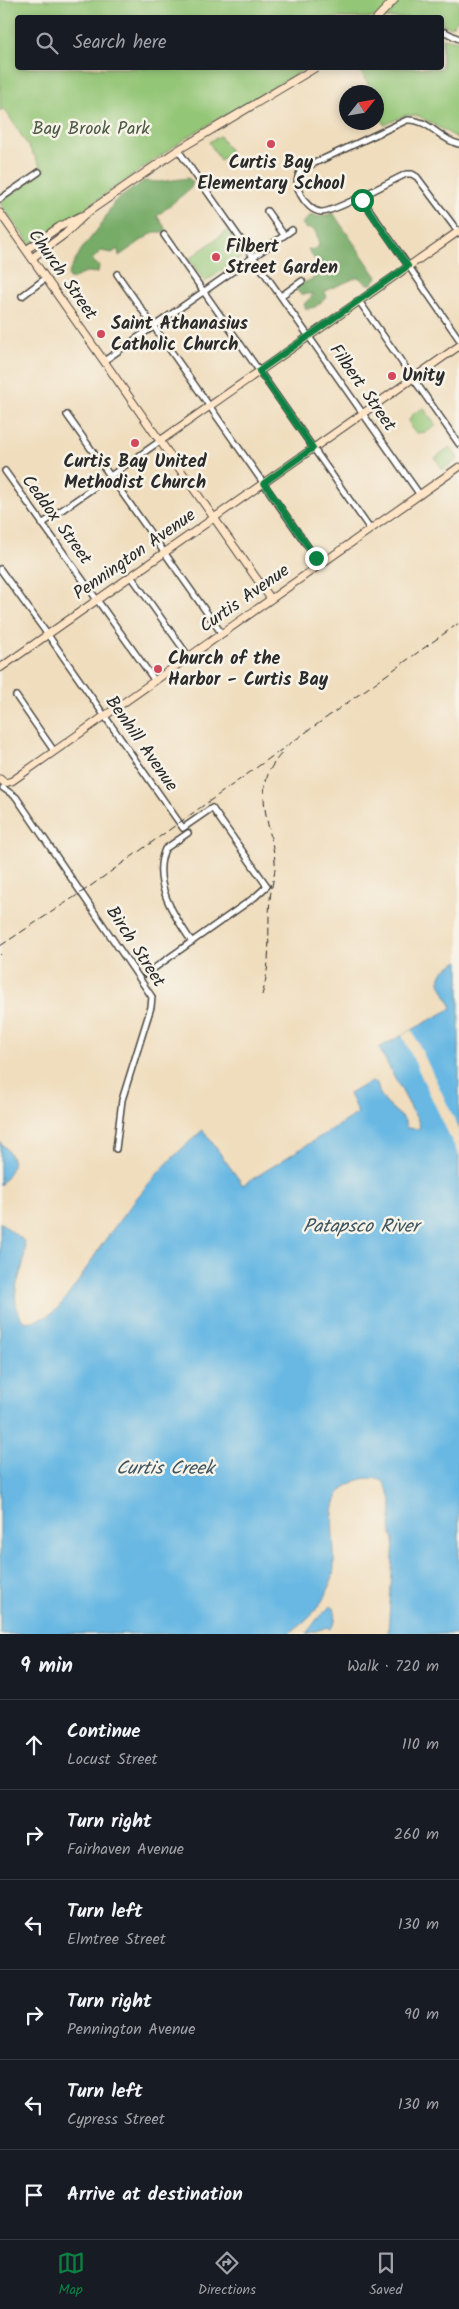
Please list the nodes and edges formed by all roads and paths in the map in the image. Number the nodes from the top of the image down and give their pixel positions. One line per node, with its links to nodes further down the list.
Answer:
1 (394, 0): 2 (main road)
2 (381, 15)
3 (445, 32): 4 (street)
4 (459, 39)
5 (312, 70): 7 (main road)
6 (459, 144): 9 (street)
7 (178, 150): 12 (main road); 19 (street, Filbert Street)
8 (39, 172): 10 (street)
9 (360, 196): 15 (street); 21 (street)
10 (0, 199)
11 (267, 211): 17 (street)
12 (88, 212): 18 (main road); 20 (main road)
13 (0, 213): 18 (main road, Church Street)
14 (292, 230): 17 (street)
15 (459, 232): 21 (main road)
16 (164, 235): 25 (street)
17 (284, 235): 19 (street)
18 (26, 250): 20 (main road, Church Street)
19 (253, 257): 25 (street); 27 (street, Filbert Street)
20 (32, 258): 23 (main road, Church Street)
21 (408, 266): 28 (main road); 31 (street)
22 (117, 274): 29 (street)
23 (46, 278): 26 (street); 33 (main road, Church Street)
24 (302, 281): 27 (street)
25 (204, 292): 29 (street); 34 (street)
26 (22, 296)
27 (280, 296): 30 (street, Filbert Street)
28 (358, 301): 30 (main road); 35 (street)
29 (154, 326): 33 (street); 36 (street)
30 (309, 336): 34 (main road); 37 (street, Filbert Street)
31 (459, 339)
32 (459, 346): 35 (main road, Pennington Avenue)
33 (104, 361): 39 (main road, Church Street)
34 (259, 371): 36 (main road); 41 (street)
35 (413, 378): 37 (main road, Pennington Avenue); 40 (street)
36 (210, 406): 39 (main road); 45 (street)
37 (363, 413): 41 (main road, Pennington Avenue); 46 (street, Filbert Street)
38 (68, 415): 44 (street)
39 (160, 441): 44 (street); 47 (main road, Church Street)
40 (459, 444)
41 (313, 448): 45 (main road, Pennington Avenue); 49 (street)
42 (459, 467): 46 (main road, Curtis Avenue)
43 (4, 472): 48 (street, Ceddox Street)
44 (110, 476): 48 (street); 50 (street)
45 (264, 483): 47 (main road, Pennington Avenue); 51 (street)
46 (420, 495): 49 (main road, Curtis Avenue)
47 (214, 518): 50 (main road, Pennington Avenue); 54 (main road, Church Street)
48 (42, 524): 55 (street, Ceddox Street)
49 (370, 529): 51 (main road, Curtis Avenue)
50 (164, 553): 53 (main road, Pennington Avenue); 57 (street)
51 (320, 564): 54 (main road, Curtis Avenue)
52 (0, 569): 56 (street, Benhill Avenue)
53 (131, 576): 55 (main road, Pennington Avenue); 58 (street)
54 (271, 599): 57 (main road, Curtis Avenue)
55 (97, 600): 56 (main road, Pennington Avenue); 60 (street, Ceddox Street)
56 (48, 634): 59 (main road, Pennington Avenue); 62 (street, Benhill Avenue)
57 (222, 634): 58 (main road, Curtis Avenue)
58 (189, 657): 60 (main road, Curtis Avenue)
59 (0, 669)
60 (155, 681): 62 (main road, Curtis Avenue)
61 (16, 696): 63 (street)
62 (105, 716): 63 (main road, Curtis Avenue); 66 (street, Benhill Avenue)
63 (54, 751): 64 (main road, Curtis Avenue)
64 (2, 785): 68 (street, Birch Street)
65 (188, 833): 66 (street)
66 (192, 942): 67 (street)
67 (146, 974)
68 (116, 1149)

